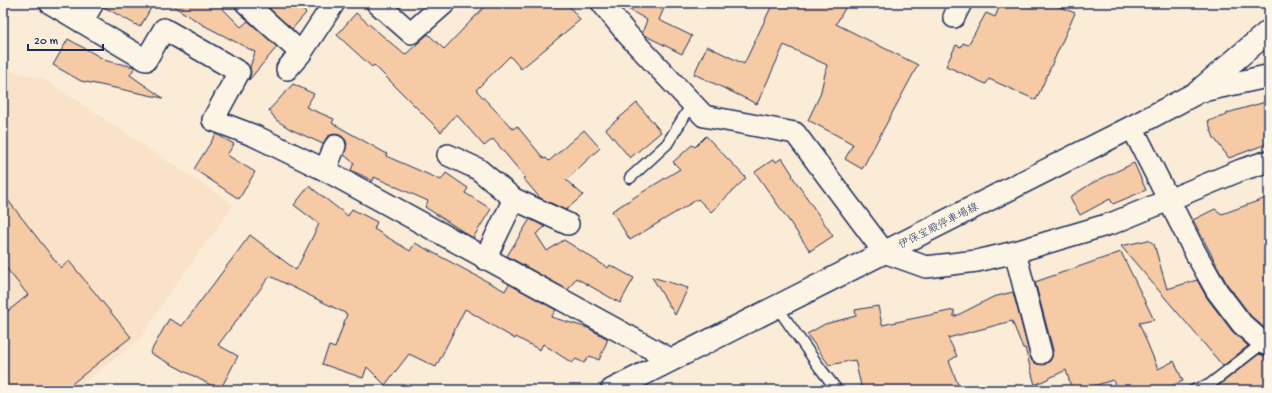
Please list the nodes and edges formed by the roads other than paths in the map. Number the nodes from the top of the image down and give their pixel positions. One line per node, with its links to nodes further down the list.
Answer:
1 (50, 3): 9 (street)
2 (93, 3): 9 (street)
3 (334, 3): 11 (street)
4 (377, 3): 5 (street)
5 (445, 3)
6 (602, 3): 8 (street)
7 (240, 6): 11 (street)
8 (619, 11): 15 (street)
9 (82, 22): 20 (street)
10 (1269, 31): 14 (main road)
11 (301, 53): 12 (street)
12 (287, 69)
13 (1269, 76): 14 (main road, 伊保宝殿停車場線)
14 (1200, 90): 16 (main road, 伊保宝殿停車場線)
15 (692, 104): 21 (lane); 25 (street)
16 (1132, 126): 23 (street); 25 (main road, 伊保宝殿停車場線)
17 (335, 146): 20 (street)
18 (448, 155): 22 (street)
19 (1269, 161): 23 (street)
20 (324, 170): 27 (street)
21 (630, 178)
22 (514, 199): 24 (street); 27 (street)
23 (1169, 199): 26 (street); 29 (street)
24 (568, 224)
25 (884, 252): 26 (street); 28 (main road, 伊保宝殿停車場線)
26 (1016, 252): 30 (street)
27 (485, 259): 31 (street)
28 (777, 307): 31 (main road, 伊保宝殿停車場線); 33 (lane)
29 (1266, 344): 34 (lane)
30 (1041, 352)
31 (672, 360): 32 (main road, 伊保宝殿停車場線)
32 (612, 390)
33 (837, 390)
34 (1194, 390)

